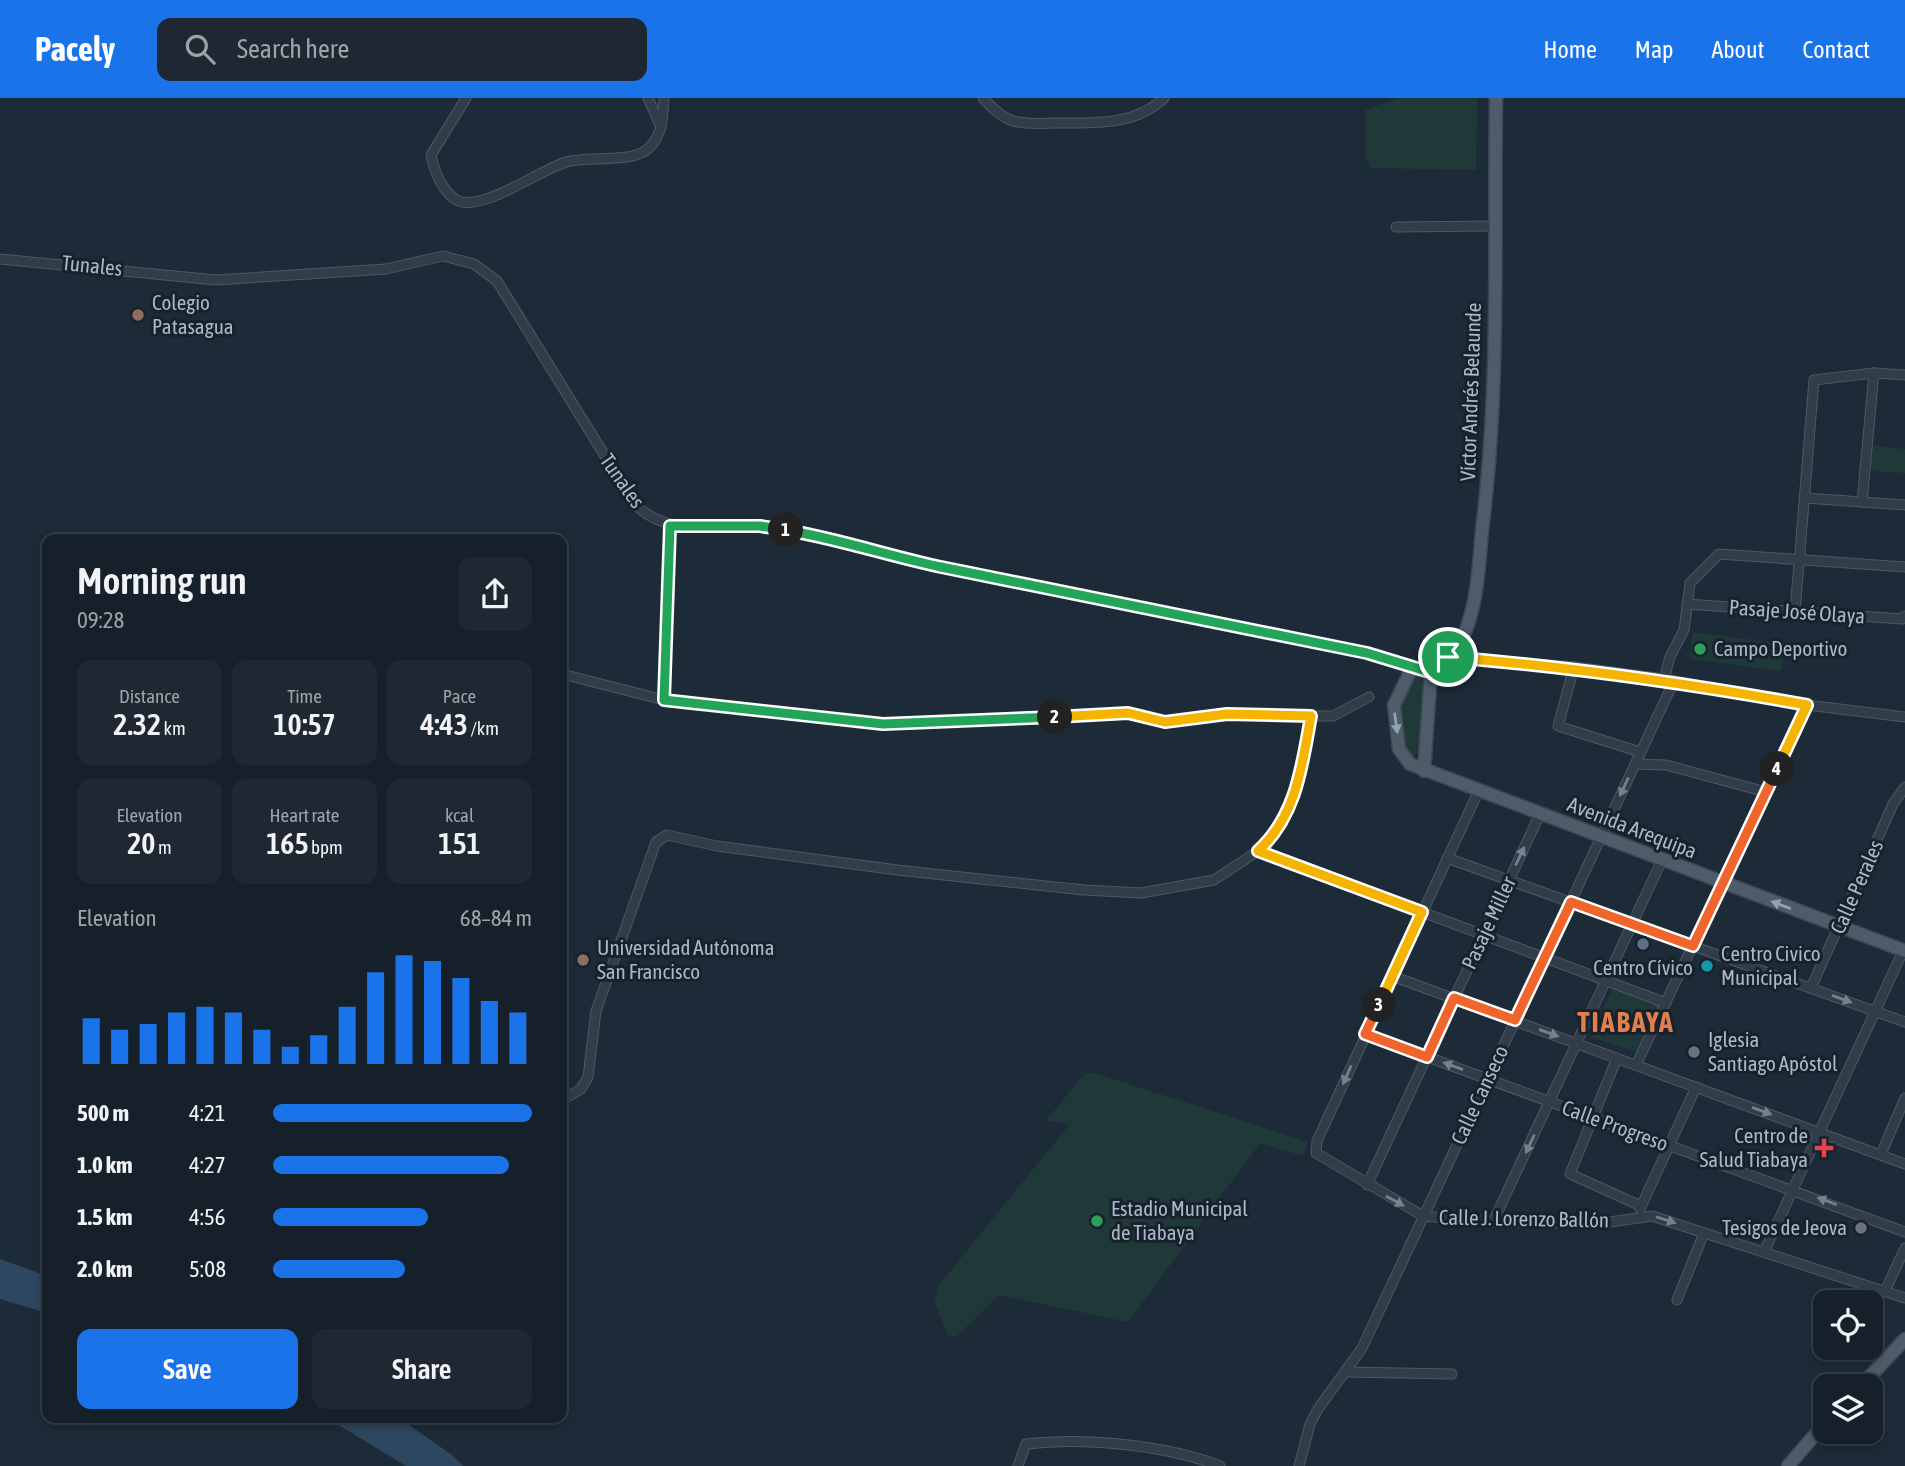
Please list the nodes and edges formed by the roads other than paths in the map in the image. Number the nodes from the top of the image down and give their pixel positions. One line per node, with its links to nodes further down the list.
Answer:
1 (466, 98): 7 (street)
2 (648, 98): 7 (street)
3 (664, 98): 7 (street)
4 (983, 98): 5 (street)
5 (1164, 98)
6 (1496, 98): 8 (main road, Víctor Andrés Belaunde)
7 (661, 127)
8 (1494, 226): 9 (street); 22 (main road, Víctor Andrés Belaunde)
9 (1396, 227)
10 (0, 259): 16 (street, Tunales)
11 (1874, 373): 12 (street); 13 (street); 14 (street)
12 (1905, 375)
13 (1805, 498): 14 (street); 17 (street)
14 (1862, 502): 15 (street)
15 (1905, 505)
16 (670, 526): 24 (street, Tunales); 29 (street)
17 (1800, 560): 18 (street); 19 (street, Calle Canseco); 20 (street)
18 (1905, 567)
19 (1687, 604): 20 (street, Pasaje José Olaya); 27 (street, Calle Canseco)
20 (1795, 612): 21 (street, Pasaje José Olaya)
21 (1905, 616)
22 (1448, 657): 23 (street); 25 (main road, Víctor Andrés Belaunde)
23 (1574, 667): 27 (street); 33 (street)
24 (1412, 668): 25 (main road); 35 (main road, Avenida Arequipa, one-way to 35)
25 (1431, 671): 35 (main road)
26 (567, 675): 29 (street)
27 (1669, 680): 30 (street); 33 (street, Calle Canseco)
28 (1369, 697): 31 (street)
29 (664, 700): 31 (street)
30 (1807, 705): 32 (street); 38 (street)
31 (1311, 716): 41 (street)
32 (1905, 717)
33 (1640, 752): 34 (street, Calle Canseco)
34 (1635, 764): 38 (street); 40 (street, Calle Canseco, one-way to 40)
35 (1424, 771): 37 (main road, Avenida Arequipa)
36 (1905, 787): 49 (street, Calle Perales)
37 (1479, 790): 39 (main road, Avenida Arequipa); 42 (street)
38 (1766, 792): 45 (street)
39 (1540, 814): 40 (main road, Avenida Arequipa); 44 (street, Pasaje Miller, one-way to 39)
40 (1601, 837): 43 (main road, Avenida Arequipa); 46 (street, Calle Canseco)
41 (1258, 851): 47 (street); 69 (street)
42 (1447, 858): 44 (street); 47 (street)
43 (1662, 860): 45 (main road, Avenida Arequipa); 48 (street)
44 (1509, 880): 46 (street); 50 (street, Pasaje Miller)
45 (1723, 883): 49 (main road, Avenida Arequipa, one-way to 45); 51 (street)
46 (1571, 902): 48 (street); 53 (street, Calle Canseco)
47 (1422, 912): 50 (street); 54 (street)
48 (1632, 924): 51 (street); 55 (street)
49 (1840, 927): 52 (main road, Avenida Arequipa); 56 (street, Calle Perales)
50 (1484, 934): 53 (street); 57 (street, Pasaje Miller)
51 (1693, 946): 56 (street); 58 (street)
52 (1904, 951): 59 (street)
53 (1545, 957): 55 (street); 60 (street, Calle Canseco)
54 (1392, 976): 57 (street); 62 (street)
55 (1606, 980): 58 (street); 63 (street)
56 (1811, 988): 59 (street, one-way to 59)
57 (1454, 998): 60 (street); 64 (street, Pasaje Miller)
58 (1666, 1003): 66 (street)
59 (1875, 1012): 61 (street); 73 (street)
60 (1515, 1020): 63 (street, one-way to 63); 67 (street, Calle Canseco)
61 (1905, 1022)
62 (1365, 1034): 64 (street, Calle Progreso); 77 (street, Calle J. Lorenzo Ballón, one-way to 77)
63 (1577, 1043): 65 (street); 71 (street)
64 (1427, 1057): 67 (street, Calle Progreso, one-way to 64); 77 (street, Pasaje Miller)
65 (1616, 1058): 66 (street); 72 (street)
66 (1636, 1065): 68 (street)
67 (1487, 1079): 71 (street, Calle Progreso); 80 (street, Calle Canseco)
68 (1696, 1087): 73 (street, one-way to 73); 74 (street)
69 (567, 1097)
70 (1905, 1098): 75 (street)
71 (1549, 1102): 72 (street, Calle Progreso); 82 (street, one-way to 82)
72 (1592, 1118): 74 (street, Calle Progreso); 79 (street)
73 (1819, 1133): 75 (street); 78 (street)
74 (1668, 1146): 78 (street, Calle Progreso); 79 (street)
75 (1881, 1154): 76 (street)
76 (1905, 1164)
77 (1367, 1185): 80 (street, Calle J. Lorenzo Ballón, one-way to 80)
78 (1794, 1189): 83 (street, Calle Progreso, one-way to 78); 86 (street)
79 (1641, 1206): 81 (street)
80 (1423, 1216): 82 (street, Calle J. Lorenzo Ballón); 91 (street, Calle Canseco)
81 (1635, 1218): 82 (street, Calle J. Lorenzo Ballón); 84 (street, Calle J. Lorenzo Ballón, one-way to 84)
82 (1493, 1222)
83 (1905, 1232)
84 (1704, 1233): 86 (street, Calle J. Lorenzo Ballón); 89 (street)
85 (1905, 1248): 87 (street)
86 (1764, 1252): 87 (street, Calle J. Lorenzo Ballón)
87 (1885, 1291): 88 (street, Calle J. Lorenzo Ballón)
88 (1905, 1298)
89 (1677, 1300)
90 (1905, 1339): 93 (main road)
91 (1346, 1372): 92 (street); 97 (street, Calle Canseco)
92 (1452, 1374)
93 (1872, 1374)
94 (1813, 1437): 98 (main road)
95 (1018, 1466): 96 (street)
96 (1220, 1466)
97 (1300, 1466)
98 (1788, 1466)

